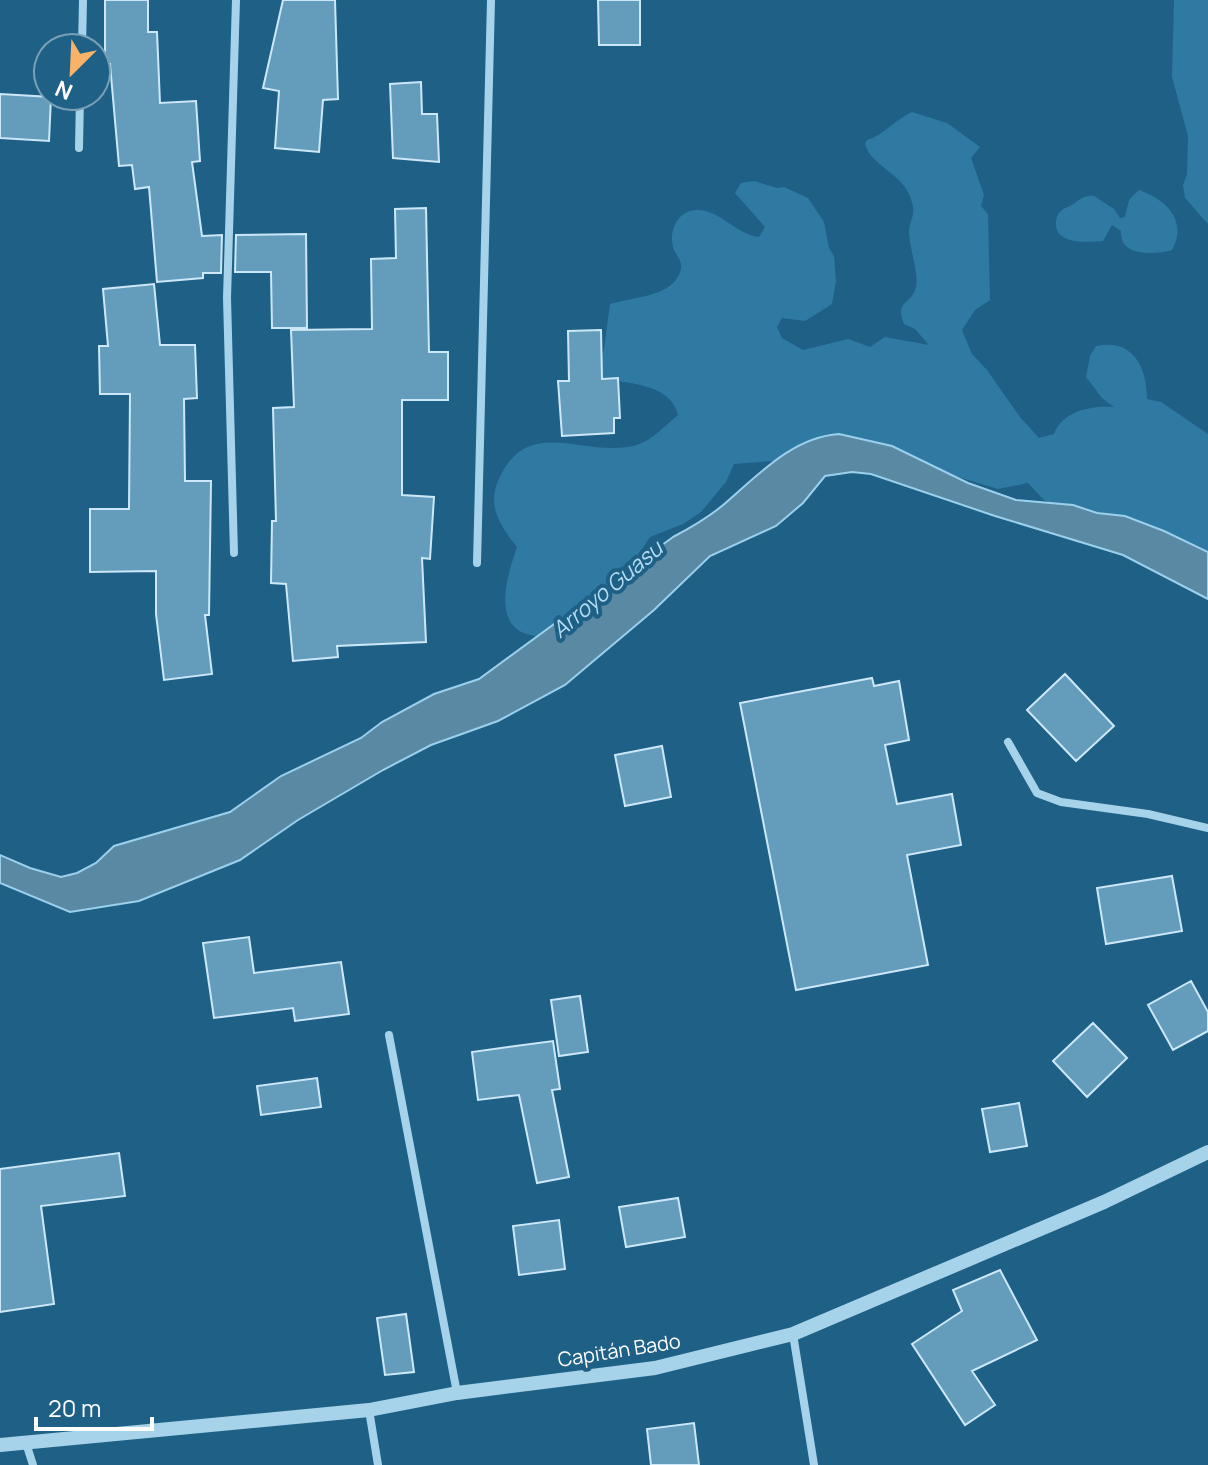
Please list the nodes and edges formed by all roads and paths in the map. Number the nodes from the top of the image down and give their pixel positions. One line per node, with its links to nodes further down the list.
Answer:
1 (83, 0): 4 (street)
2 (236, 0): 7 (street)
3 (491, 0): 8 (street)
4 (82, 32)
5 (80, 112): 6 (street)
6 (79, 148)
7 (234, 553)
8 (477, 563)
9 (1008, 742): 10 (street)
10 (1208, 828)
11 (389, 1035): 14 (street)
12 (1208, 1152): 13 (street, Capitán Bado)
13 (793, 1334): 14 (street, Capitán Bado); 20 (street)
14 (457, 1393): 15 (street, Capitán Bado)
15 (369, 1410): 16 (street, Capitán Bado); 19 (street)
16 (26, 1443): 17 (street, Capitán Bado); 18 (street)
17 (0, 1445)
18 (33, 1465)
19 (378, 1465)
20 (814, 1465)

